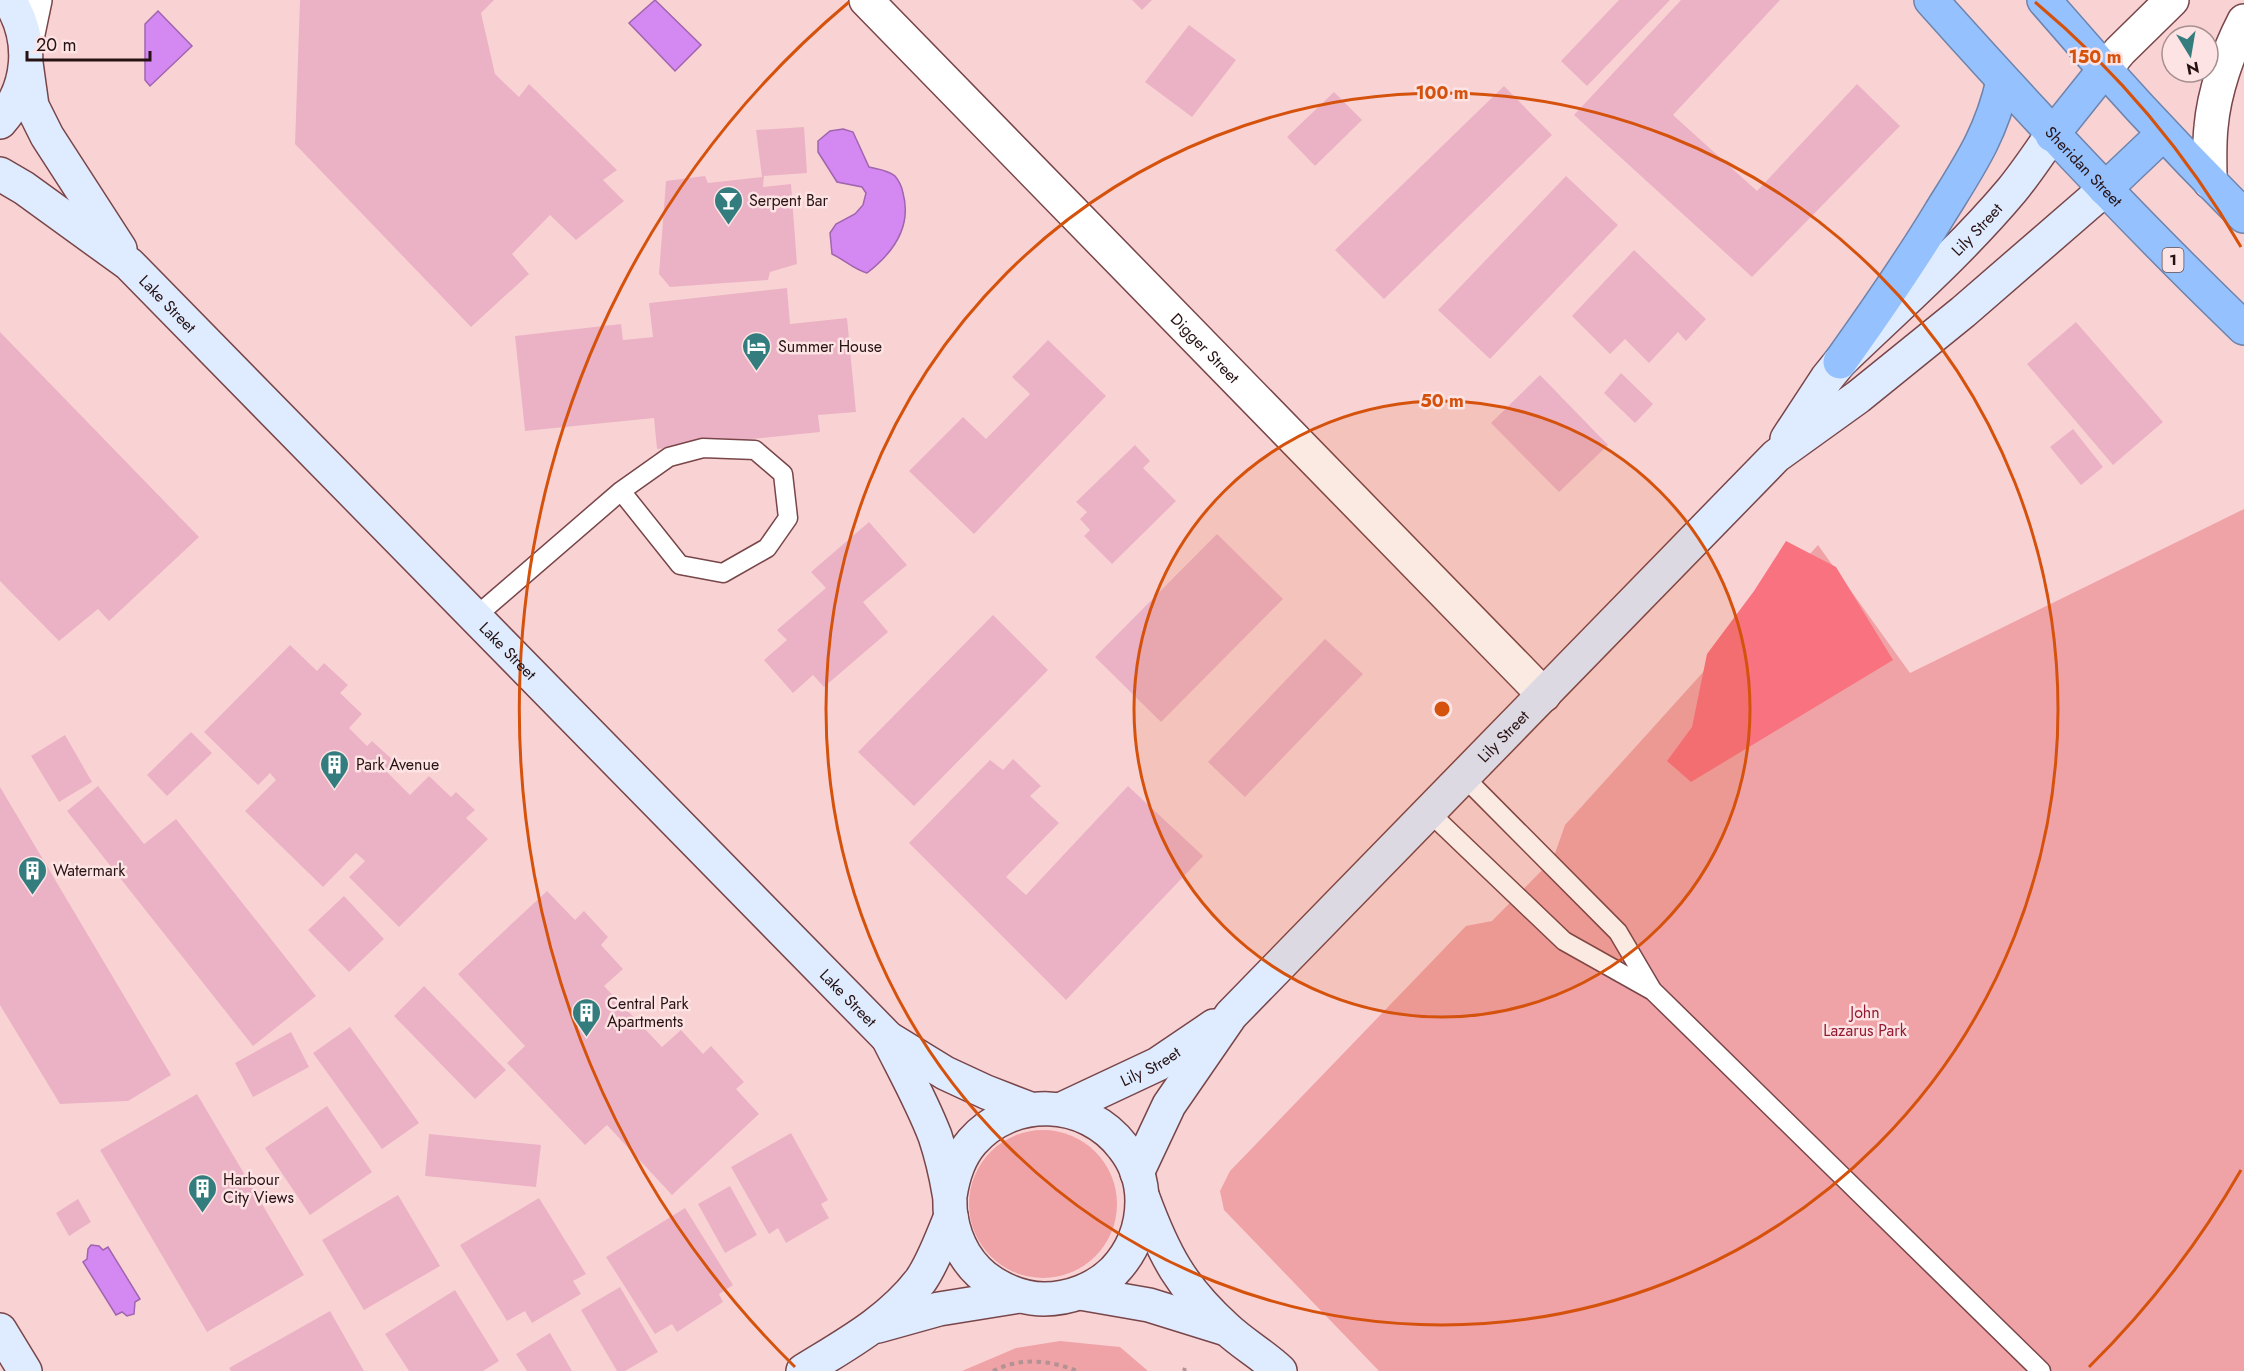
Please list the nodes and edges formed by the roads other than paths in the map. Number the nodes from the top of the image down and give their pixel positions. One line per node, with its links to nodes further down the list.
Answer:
1 (9, 0): 8 (main road, Lake Street)
2 (34, 0): 8 (street)
3 (867, 0): 24 (street, Digger Street)
4 (1931, 0): 10 (highway, Sheridan Street / 1)
5 (2044, 0): 9 (highway)
6 (2172, 0): 9 (street, Lily Street)
7 (2244, 21): 15 (street)
8 (26, 53): 11 (main road); 18 (main road, Lake Street)
9 (2104, 70): 12 (highway); 13 (highway, Lily Street)
10 (2004, 81): 13 (highway, Sheridan Street / 1); 20 (highway)
11 (0, 122)
12 (2163, 134): 15 (highway); 16 (highway, Lily Street)
13 (2052, 135): 16 (highway, Sheridan Street / 1); 20 (main road, Lily Street)
14 (0, 174): 18 (main road, Lake Street)
15 (2210, 182): 17 (highway)
16 (2105, 189): 19 (highway, Sheridan Street / 1); 21 (main road, Lily Street)
17 (2244, 216)
18 (129, 264): 23 (main road, Lake Street)
19 (2244, 328)
20 (1840, 362): 21 (main road, Lily Street)
21 (1776, 456): 24 (main road, Lily Street)
22 (621, 490): 22 (lane); 23 (lane)
23 (475, 617): 29 (main road, Lake Street)
24 (1544, 695): 25 (main road, Lily Street)
25 (1464, 777): 26 (main road, Lily Street); 27 (lane)
26 (1429, 812): 27 (lane); 28 (main road, Lily Street)
27 (1653, 991): 42 (lane)
28 (1231, 1015): 31 (main road, Lily Street); 32 (main road, Lily Street)
29 (888, 1038): 30 (main road, Lake Street); 33 (main road, Lake Street)
30 (1030, 1109): 31 (main road); 33 (main road)
31 (1062, 1109): 32 (main road)
32 (1140, 1185): 34 (main road); 37 (main road)
33 (950, 1206): 35 (main road); 36 (main road)
34 (1080, 1293): 35 (main road); 37 (main road)
35 (1020, 1296): 36 (main road)
36 (872, 1328): 40 (main road)
37 (1227, 1329): 41 (main road)
38 (0, 1330): 39 (main road)
39 (25, 1371)
40 (803, 1371)
41 (1280, 1371)
42 (2041, 1371)

